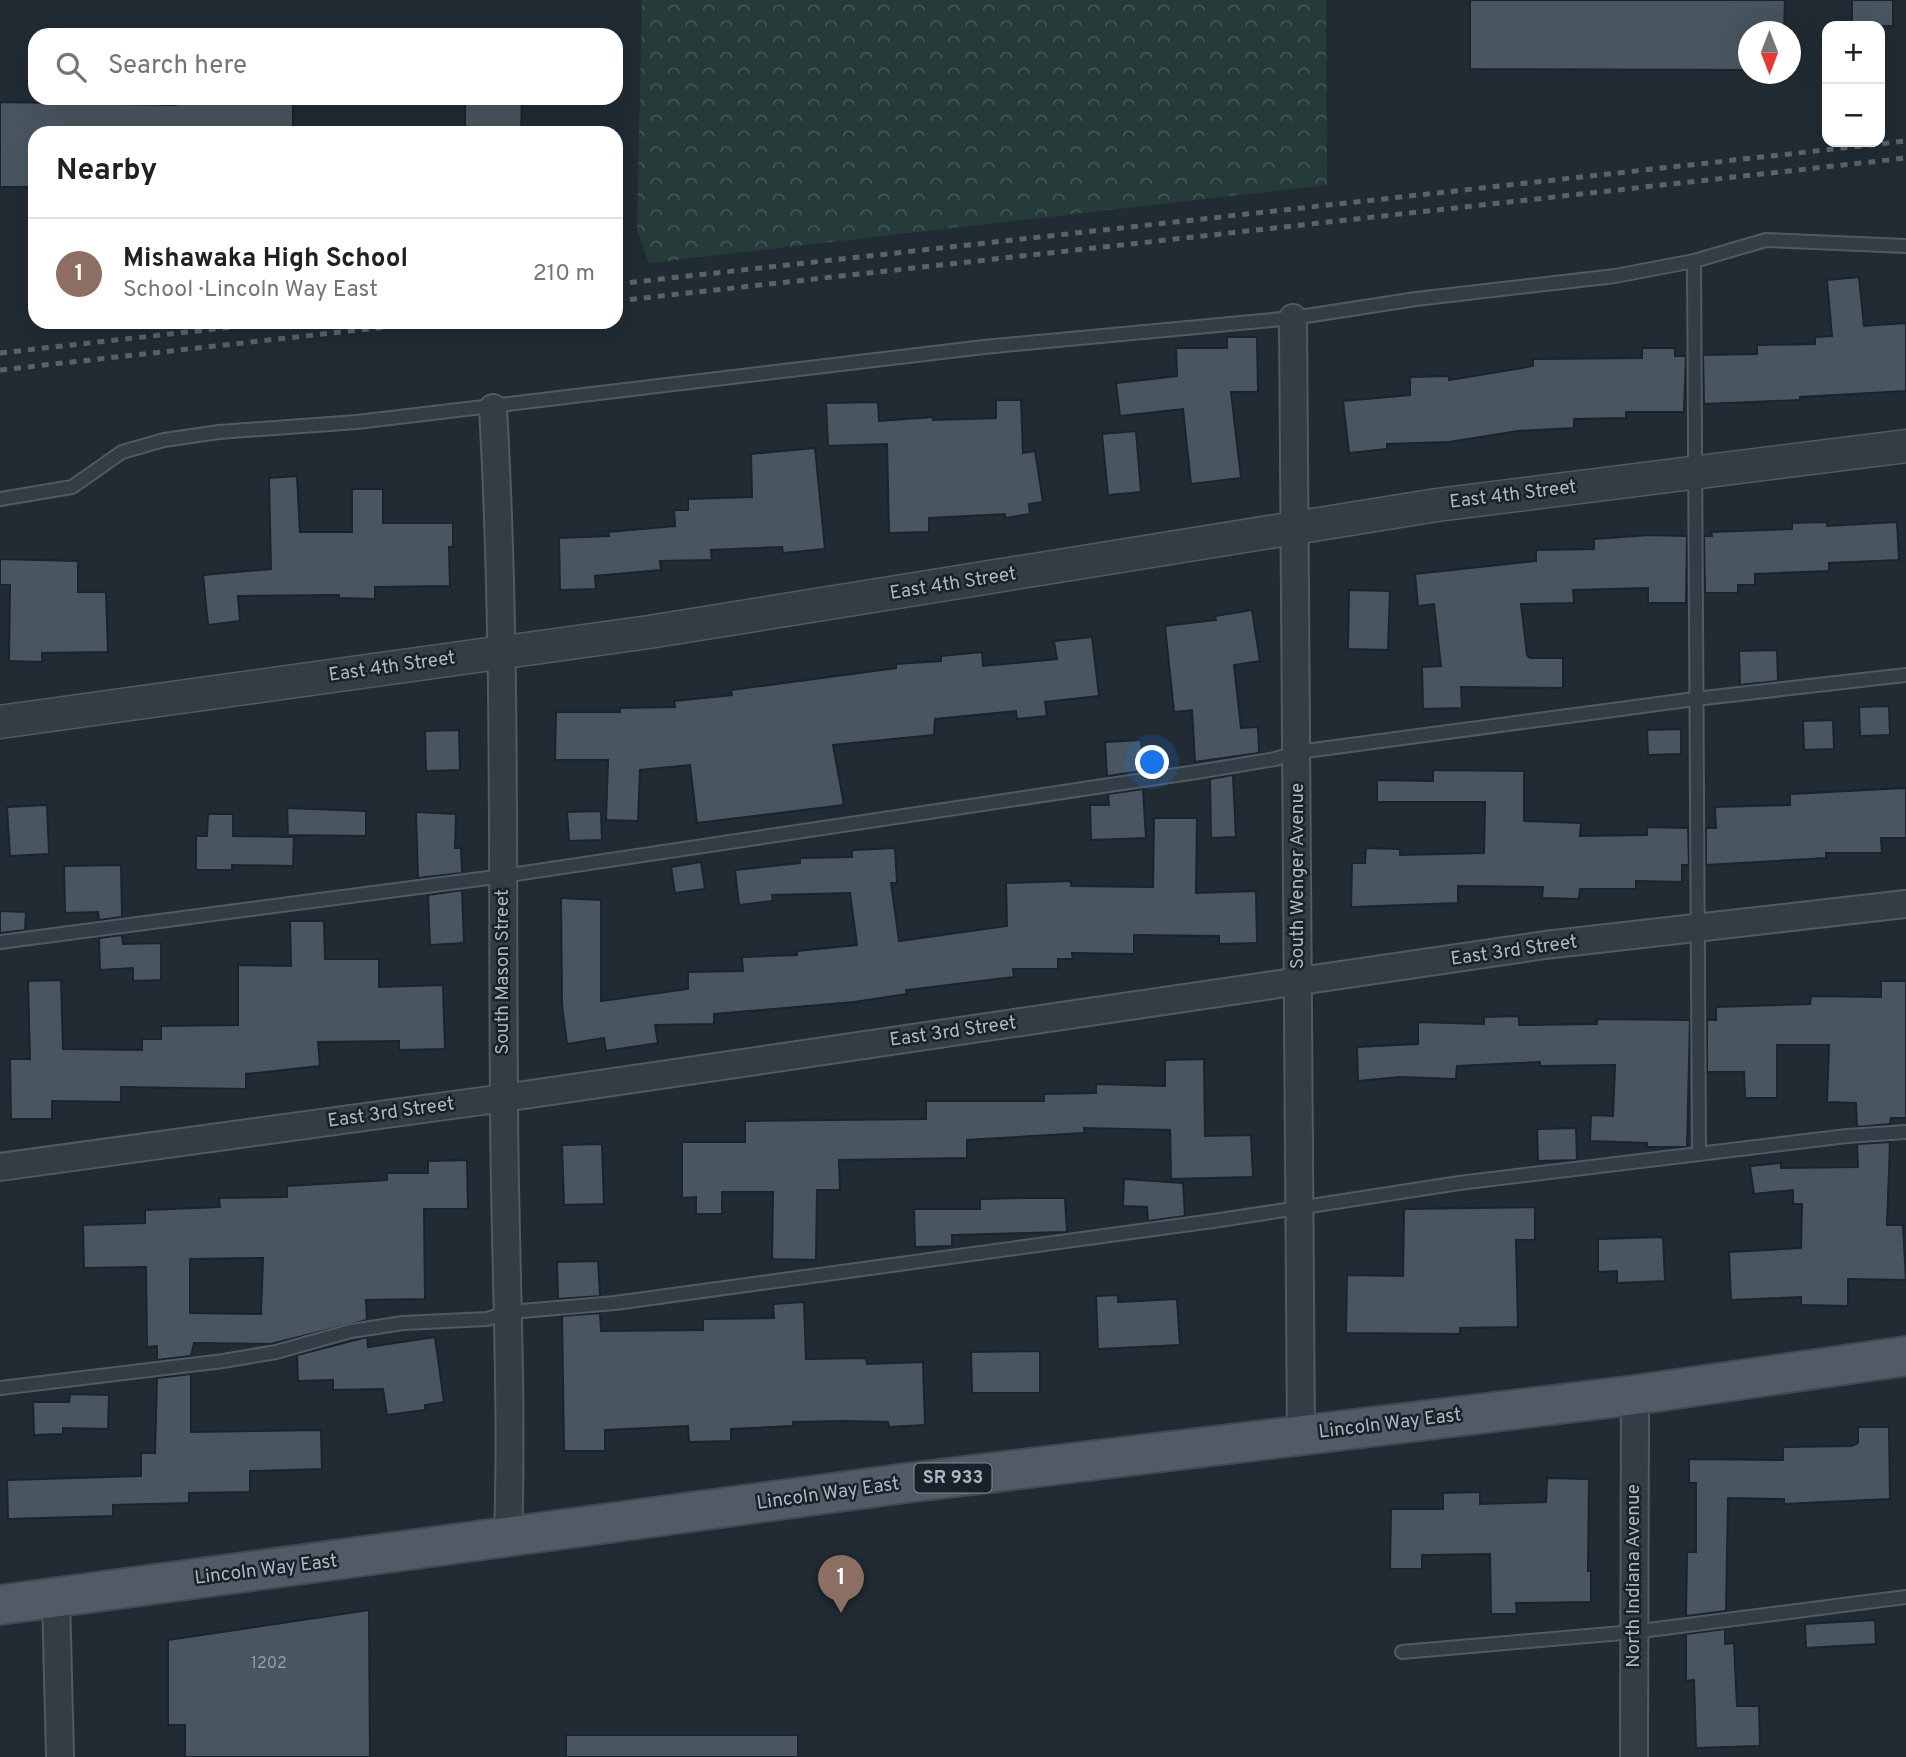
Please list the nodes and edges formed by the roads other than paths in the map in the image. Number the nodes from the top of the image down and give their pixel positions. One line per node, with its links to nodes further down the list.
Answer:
1 (1906, 246): 2 (lane)
2 (1694, 261): 3 (lane); 6 (lane)
3 (1293, 318): 4 (lane); 8 (street, South Wenger Avenue)
4 (494, 408): 7 (lane); 9 (street, South Mason Street)
5 (1906, 446): 6 (street, East 4th Street)
6 (1697, 471): 8 (street, East 4th Street); 11 (lane)
7 (0, 499)
8 (1295, 528): 9 (street, East 4th Street); 13 (street, South Wenger Avenue)
9 (501, 652): 12 (street, East 4th Street); 14 (street, South Mason Street)
10 (1906, 675): 11 (lane)
11 (1695, 699): 13 (lane); 16 (lane)
12 (0, 722)
13 (1298, 752): 14 (lane); 18 (street, South Wenger Avenue)
14 (503, 876): 17 (lane); 19 (street, South Mason Street)
15 (1906, 904): 16 (street, East 3rd Street)
16 (1698, 928): 18 (street, East 3rd Street); 21 (lane)
17 (0, 942)
18 (1299, 982): 19 (street, East 3rd Street); 23 (street, South Wenger Avenue)
19 (504, 1098): 22 (street, East 3rd Street); 24 (street, South Mason Street)
20 (1906, 1132): 21 (lane)
21 (1699, 1154): 23 (lane)
22 (0, 1167)
23 (1300, 1206): 24 (lane); 28 (street, South Wenger Avenue)
24 (510, 1312): 26 (lane); 29 (street, South Mason Street)
25 (1906, 1356): 27 (main road, Lincoln Way East / SR 933)
26 (0, 1388)
27 (1635, 1395): 28 (main road, Lincoln Way East / SR 933); 33 (street, North Indiana Avenue)
28 (1301, 1435): 29 (main road, Lincoln Way East / SR 933)
29 (508, 1537): 30 (main road, Lincoln Way East / SR 933)
30 (56, 1597): 32 (main road, Lincoln Way East / SR 933); 35 (street)
31 (1906, 1597): 33 (lane)
32 (0, 1605)
33 (1633, 1632): 34 (lane); 36 (street, North Indiana Avenue)
34 (1402, 1652)
35 (60, 1757)
36 (1634, 1757)

